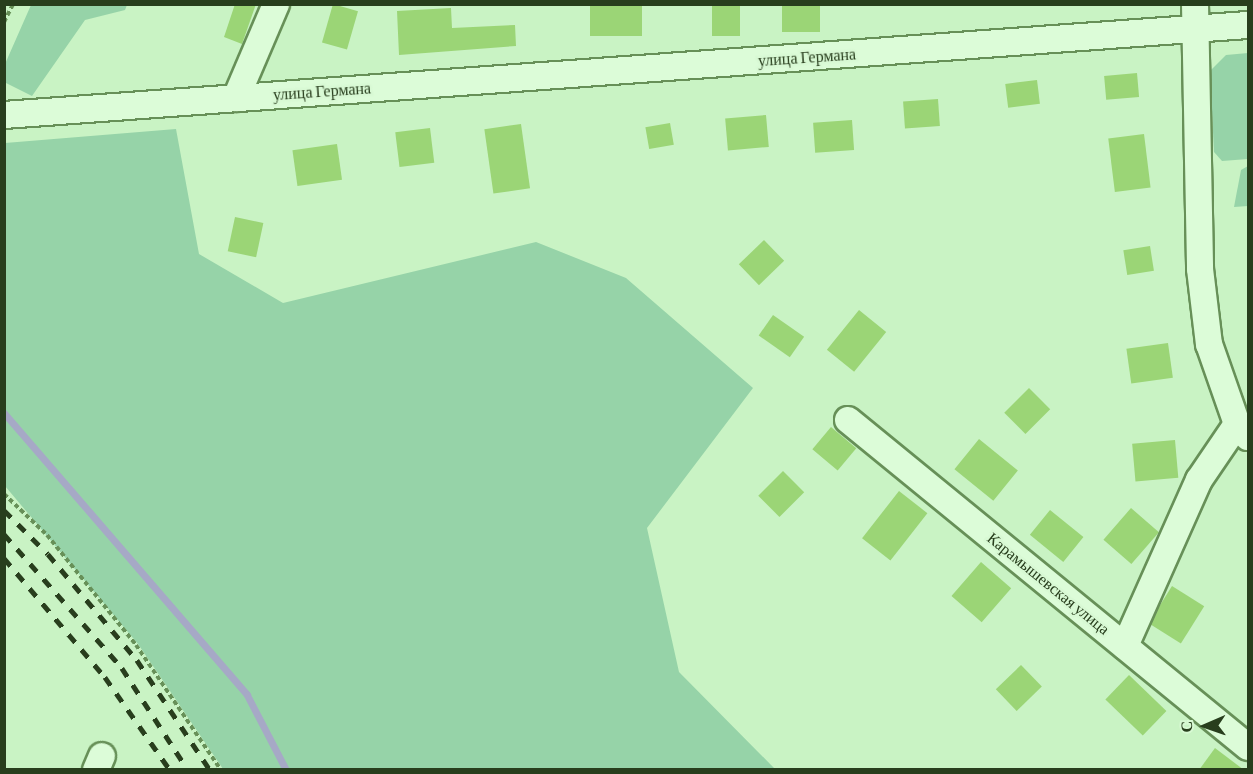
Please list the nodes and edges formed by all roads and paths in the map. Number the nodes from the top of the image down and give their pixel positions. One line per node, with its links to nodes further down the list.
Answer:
1 (13, 4): 4 (path)
2 (276, 4): 7 (street)
3 (1195, 4): 6 (street)
4 (4, 22)
5 (1248, 25): 6 (street, улица Германа)
6 (1195, 31): 7 (street, улица Германа); 10 (street)
7 (236, 98): 8 (street, улица Германа)
8 (4, 115)
9 (848, 420): 12 (street, Карамышевская улица)
10 (1243, 431): 12 (street)
11 (4, 494): 14 (path)
12 (1125, 646): 13 (street, Карамышевская улица)
13 (1248, 747)
14 (221, 770)

